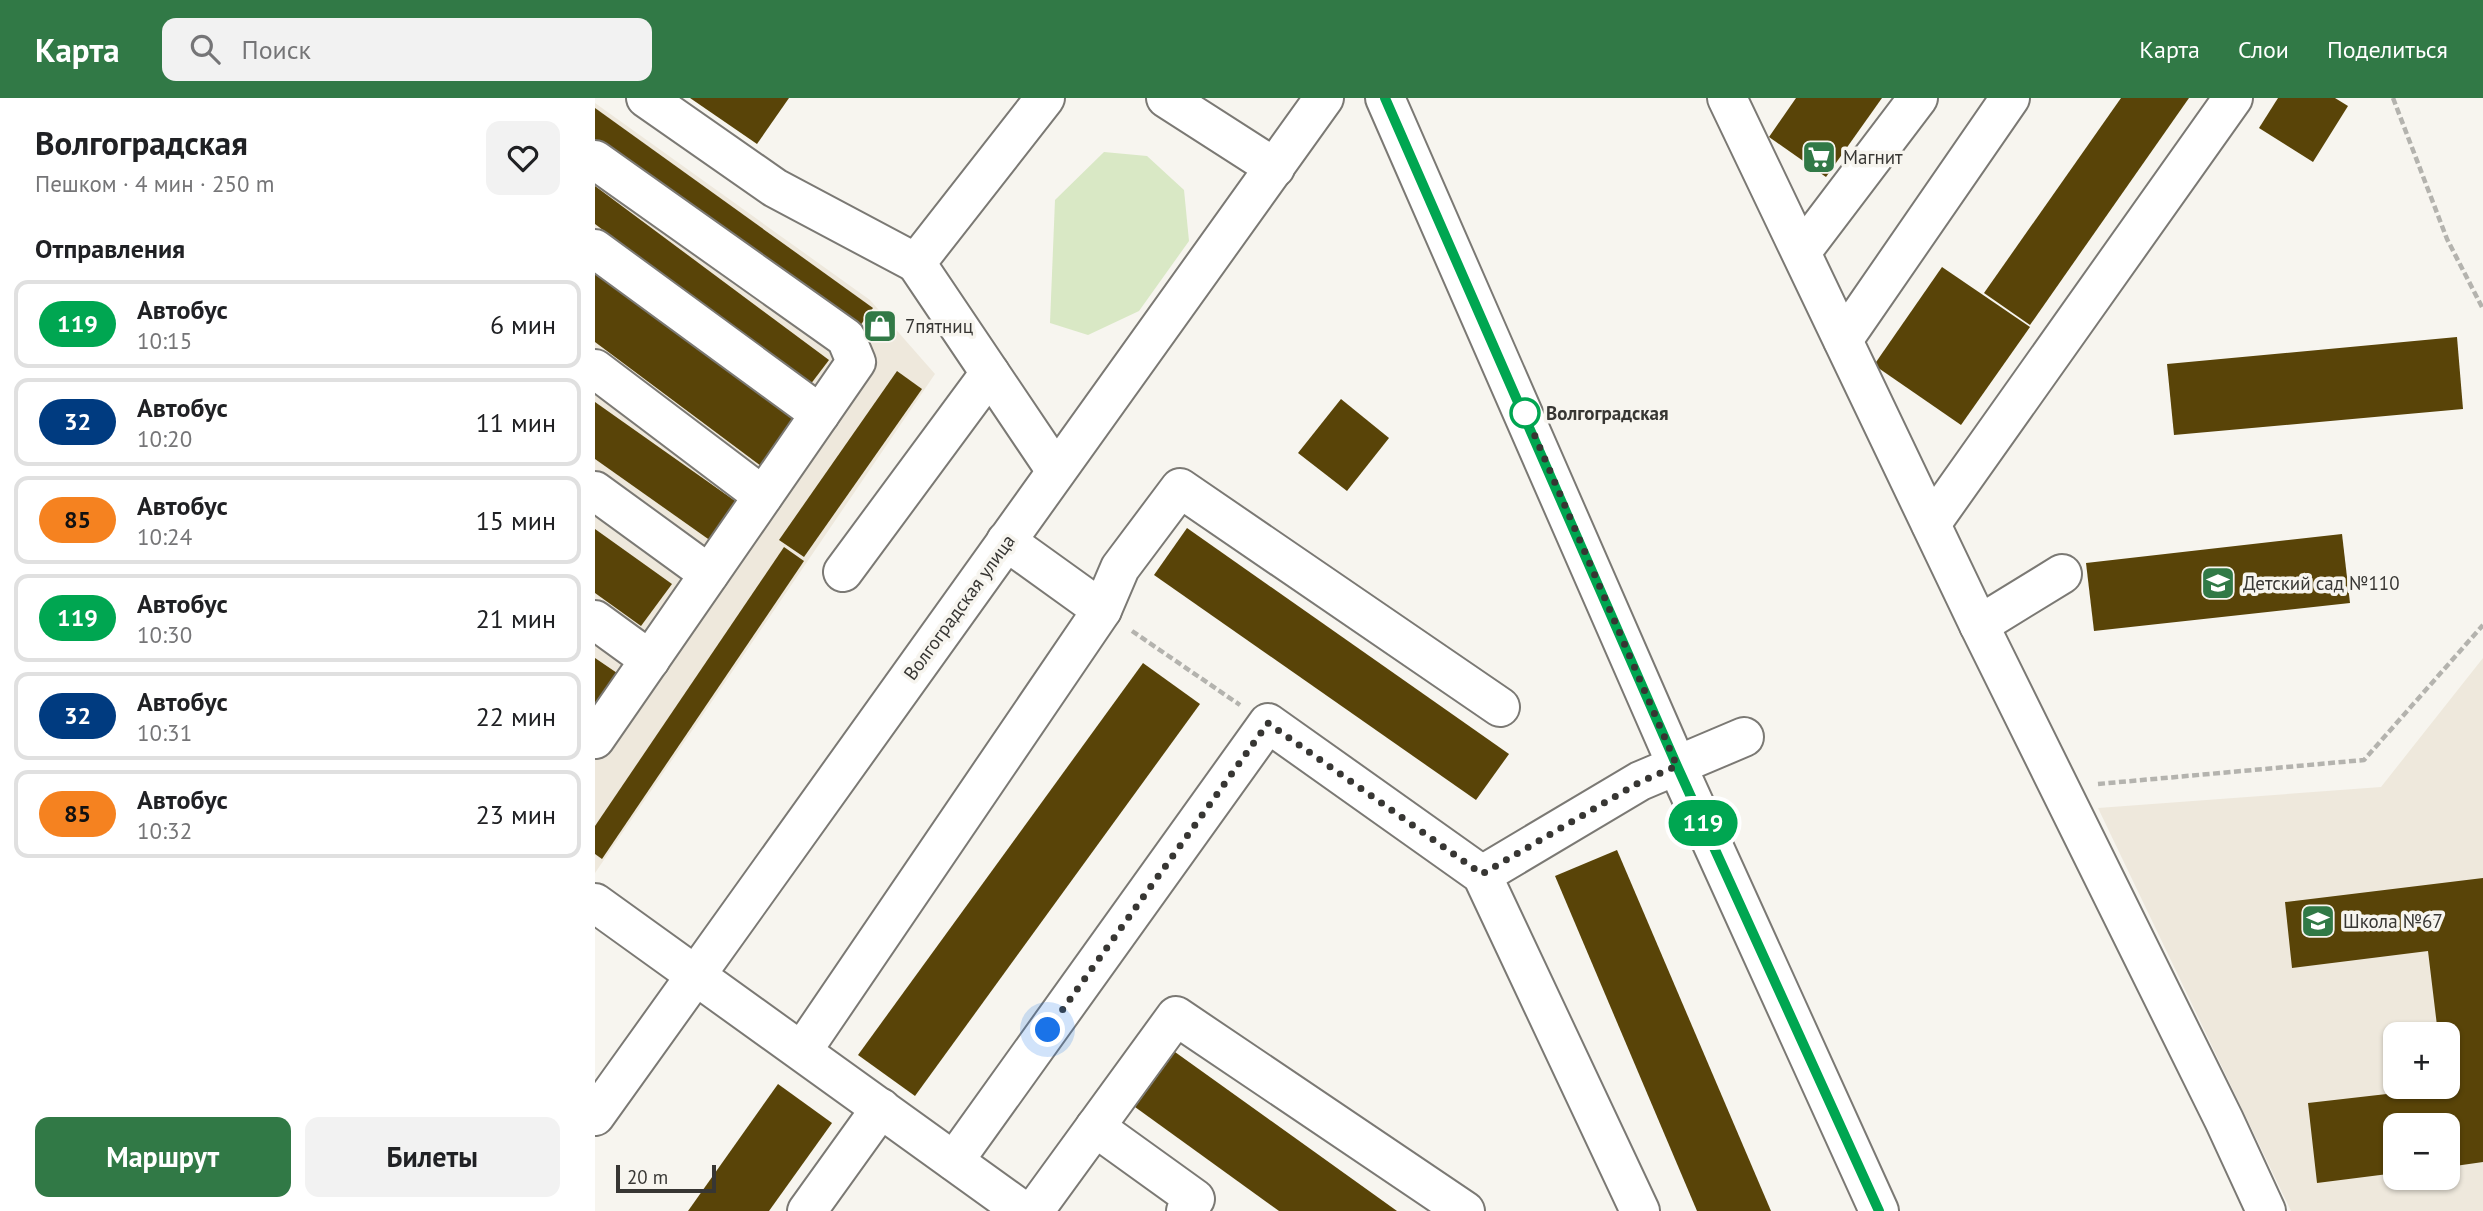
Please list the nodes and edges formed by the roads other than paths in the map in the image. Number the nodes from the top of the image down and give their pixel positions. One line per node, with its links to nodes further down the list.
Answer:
1 (646, 98): 14 (main road)
2 (1045, 98): 14 (main road)
3 (1166, 98): 11 (main road)
4 (1324, 98): 11 (main road, Волгоградская улица)
5 (1385, 98): 34 (main road)
6 (1918, 98): 13 (main road)
7 (2010, 98): 15 (main road)
8 (2233, 98): 22 (main road)
9 (1743, 108): 13 (main road)
10 (595, 160): 18 (main road)
11 (1275, 167): 19 (main road, Волгоградская улица)
12 (595, 249): 18 (main road)
13 (1802, 251): 15 (main road)
14 (916, 263): 17 (main road)
15 (1843, 340): 22 (main road)
16 (595, 369): 21 (main road)
17 (990, 373): 19 (main road); 24 (main road)
18 (820, 414): 21 (main road)
19 (1056, 471): 23 (main road, Волгоградская улица)
20 (595, 491): 25 (main road)
21 (763, 496): 25 (main road)
22 (1931, 524): 29 (main road)
23 (1006, 541): 27 (main road); 37 (main road, Волгоградская улица)
24 (843, 572)
25 (709, 574): 30 (main road)
26 (2062, 574): 29 (main road)
27 (1102, 610): 31 (main road); 38 (main road)
28 (595, 620): 30 (main road)
29 (1979, 625): 50 (main road)
30 (650, 660): 33 (main road)
31 (1500, 707)
32 (1744, 737): 34 (main road)
33 (595, 740)
34 (1677, 766): 35 (main road); 49 (main road)
35 (1482, 874): 42 (main road); 48 (main road)
36 (595, 903): 37 (main road)
37 (696, 976): 38 (main road); 40 (main road, Волгоградская улица)
38 (801, 1051): 39 (main road)
39 (881, 1108): 42 (main road); 44 (main road)
40 (595, 1115)
41 (1095, 1127): 43 (main road); 46 (main road); 47 (main road)
42 (954, 1161): 45 (main road)
43 (1197, 1207)
44 (807, 1211)
45 (1023, 1211)
46 (1034, 1211)
47 (1465, 1211)
48 (1640, 1211)
49 (1879, 1211)
50 (2266, 1211)

